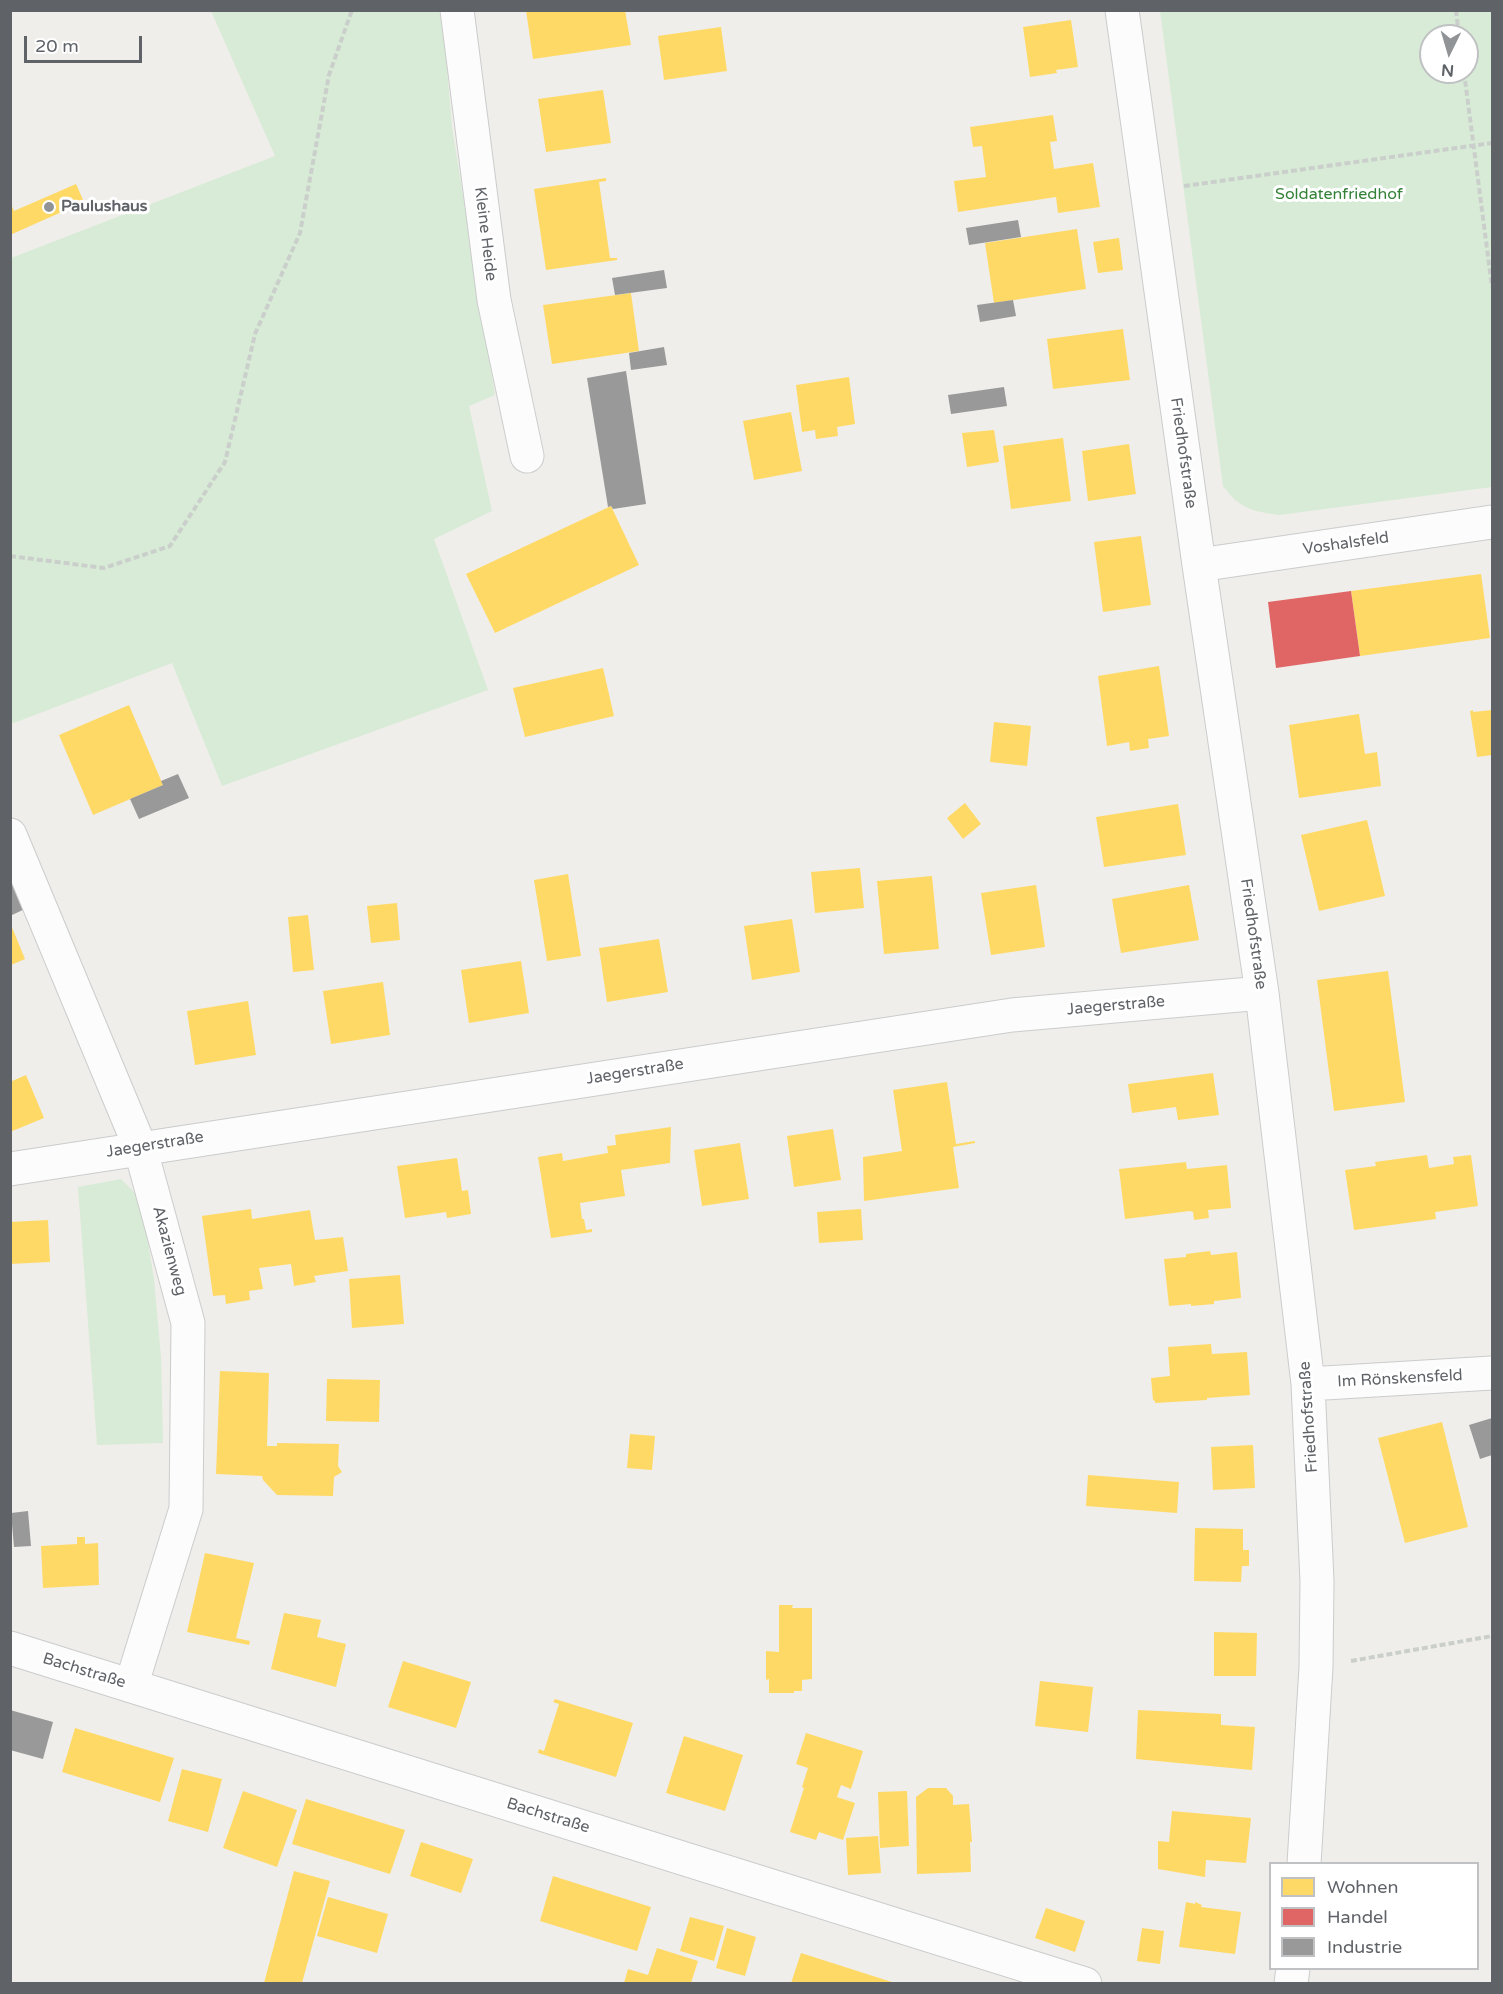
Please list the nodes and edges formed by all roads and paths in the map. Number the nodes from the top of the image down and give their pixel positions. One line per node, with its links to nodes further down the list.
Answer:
1 (352, 10): 11 (path)
2 (457, 10): 9 (street, Kleine Heide)
3 (1122, 10): 7 (street, Friedhofstraße)
4 (1466, 84): 6 (path)
5 (1492, 143): 6 (path)
6 (1474, 145): 7 (path); 8 (path)
7 (1147, 191): 12 (street, Friedhofstraße)
8 (1492, 287)
9 (527, 456)
10 (1492, 522): 12 (street, Voshalsfeld)
11 (10, 556)
12 (1199, 565): 14 (street, Friedhofstraße)
13 (10, 835): 15 (street, Akazienweg)
14 (1262, 993): 15 (street, Jaegerstraße); 18 (street, Friedhofstraße)
15 (140, 1147): 16 (street, Jaegerstraße); 22 (street, Akazienweg)
16 (10, 1169)
17 (1492, 1373): 18 (street, Im Rönskensfeld)
18 (1308, 1384): 21 (street, Friedhofstraße)
19 (1492, 1636): 21 (path)
20 (10, 1648): 22 (street, Bachstraße)
21 (1316, 1667): 23 (street, Friedhofstraße)
22 (131, 1686): 24 (street, Bachstraße)
23 (1304, 1862)
24 (1085, 1983)

